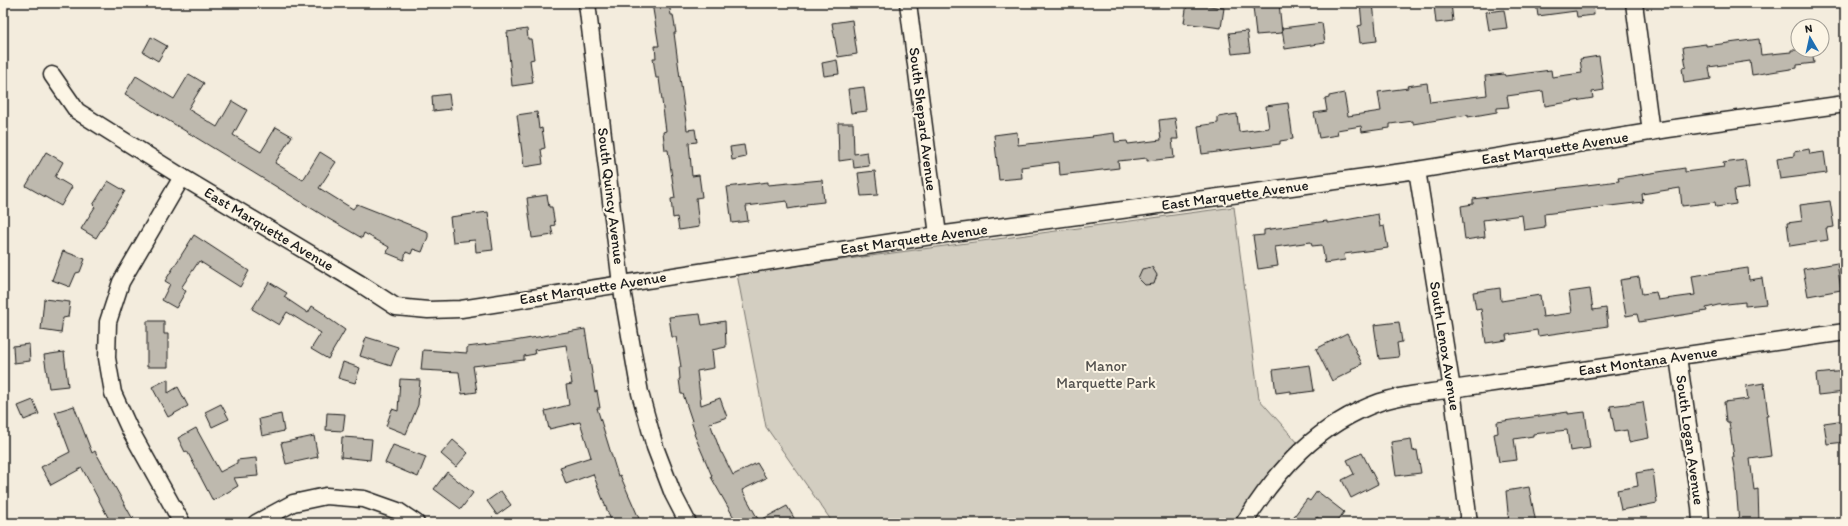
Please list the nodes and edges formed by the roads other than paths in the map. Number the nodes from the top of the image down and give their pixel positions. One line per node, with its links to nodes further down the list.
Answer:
1 (587, 3): 10 (street, South Quincy Avenue)
2 (908, 3): 9 (street, South Shepard Avenue)
3 (1634, 3): 6 (street)
4 (52, 75): 8 (street, East Marquette Avenue)
5 (1845, 104): 6 (street, East Marquette Avenue)
6 (1651, 132): 7 (street, East Marquette Avenue)
7 (1417, 170): 9 (street, East Marquette Avenue); 13 (street, South Lenox Avenue)
8 (182, 177): 10 (street, East Marquette Avenue); 14 (street)
9 (938, 235): 10 (street, East Marquette Avenue)
10 (621, 284): 17 (street, South Quincy Avenue)
11 (1845, 332): 12 (street, East Montana Avenue)
12 (1678, 357): 13 (street, East Montana Avenue); 20 (street, South Logan Avenue)
13 (1452, 389): 18 (street, East Montana Avenue); 19 (street, South Lenox Avenue)
14 (182, 523)
15 (256, 523): 16 (street)
16 (416, 523)
17 (688, 523)
18 (1244, 523)
19 (1469, 523)
20 (1701, 523)

